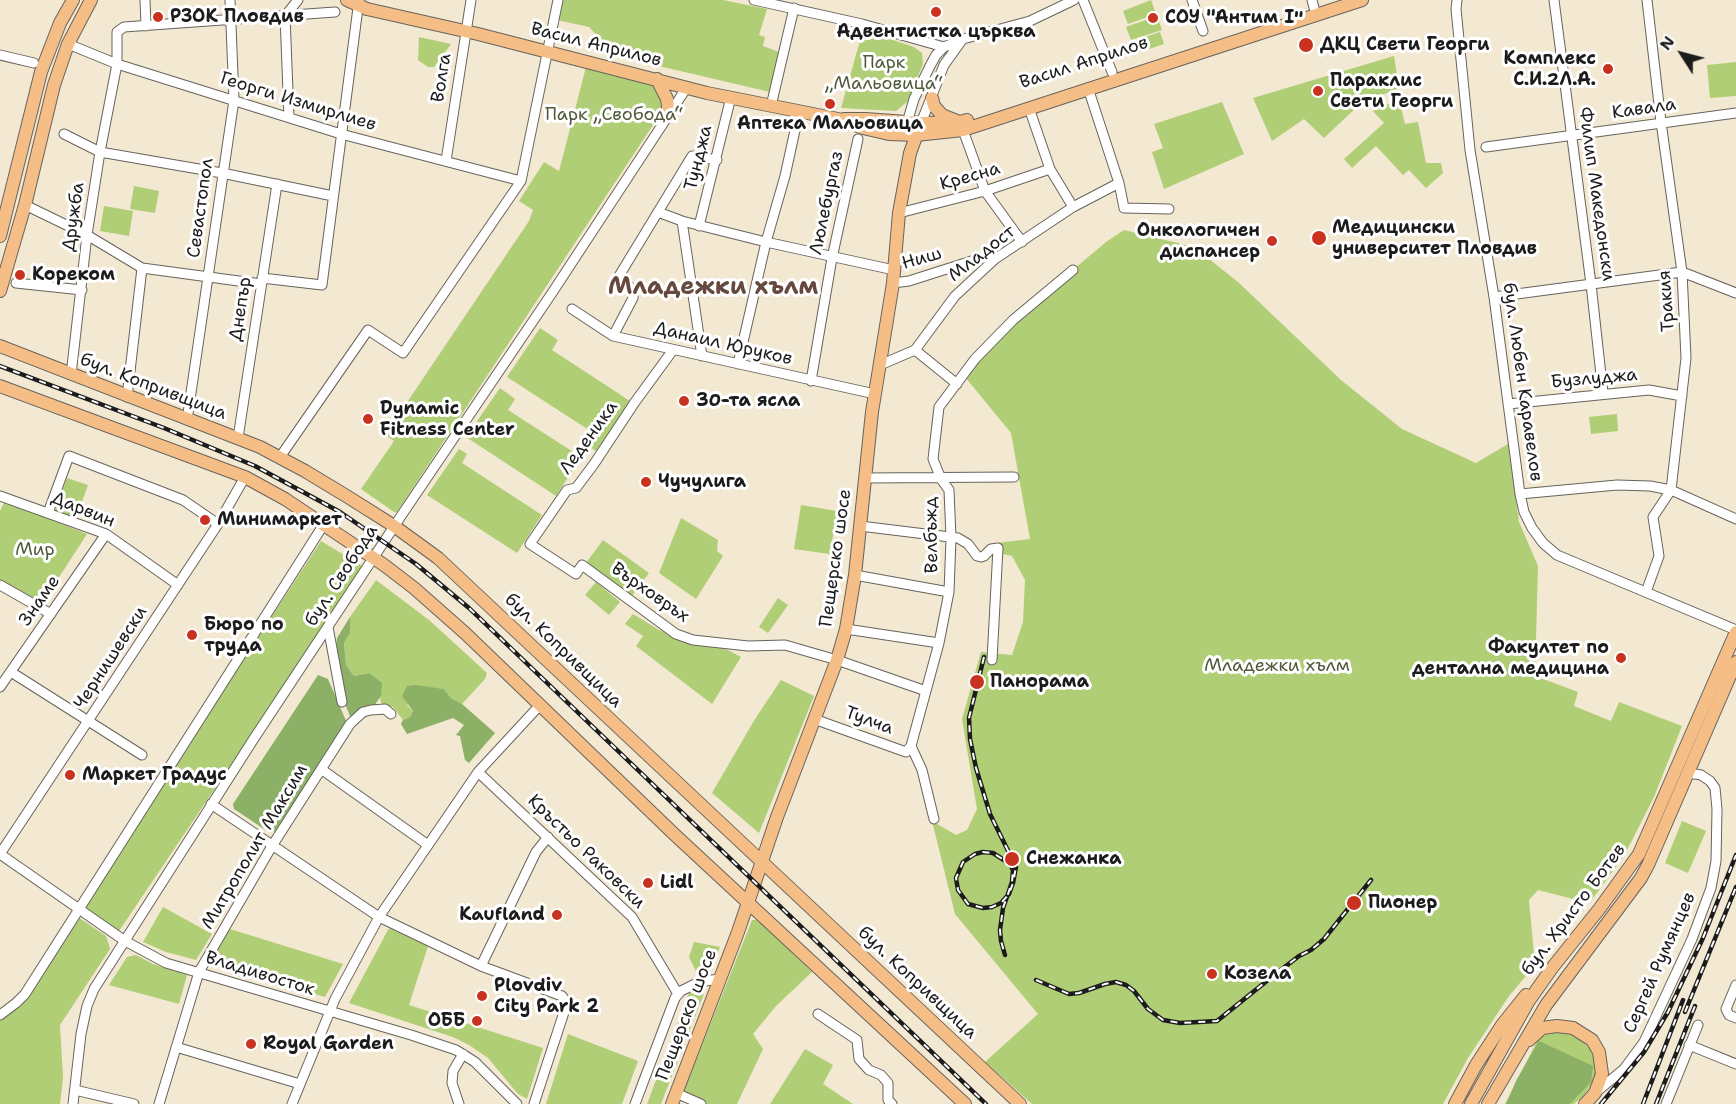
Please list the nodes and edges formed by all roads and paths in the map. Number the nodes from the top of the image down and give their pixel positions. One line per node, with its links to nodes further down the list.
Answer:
1 (73, 0): 72 (main road)
2 (91, 0): 30 (main road)
3 (145, 0): 25 (street)
4 (230, 0): 24 (street, Севастопол)
5 (298, 0): 23 (street)
6 (471, 0): 27 (street, Волга)
7 (558, 0): 32 (street)
8 (754, 0): 20 (street)
9 (811, 0): 21 (street)
10 (1074, 0): 28 (street)
11 (1083, 0): 37 (street)
12 (1192, 0): 26 (street)
13 (1336, 0): 19 (main road, Васил Априлов)
14 (1362, 0): 40 (main road, Васил Априлов)
15 (1554, 0): 55 (street, Филип Македонски)
16 (1647, 0): 50 (street, Тракия)
17 (354, 2): 27 (main road, Васил Априлов); 54 (street)
18 (1455, 3): 93 (street, бул. Любен Каравелов)
19 (1313, 4): 37 (main road, Васил Априлов)
20 (794, 8): 21 (street); 44 (street)
21 (806, 10): 29 (street)
22 (335, 12): 23 (street)
23 (285, 16): 24 (street); 48 (street)
24 (231, 20): 25 (street); 43 (street, Севастопол)
25 (146, 26): 35 (street, Дружба)
26 (1203, 31)
27 (466, 32): 32 (main road, Васил Априлов); 60 (street, Волга)
28 (963, 39): 31 (street); 42 (street)
29 (920, 41): 31 (street); 36 (street)
30 (68, 44): 35 (street, Георги Измирлиев); 68 (main road)
31 (944, 47): 36 (street)
32 (546, 52): 38 (main road, Васил Априлов); 63 (street)
33 (0, 54): 34 (street)
34 (34, 63)
35 (117, 64): 43 (street, Георги Измирлиев); 58 (street, Дружба)
36 (930, 66): 52 (street)
37 (1112, 72): 51 (main road, Васил Априлов)
38 (657, 79): 39 (main road, Васил Априлов); 47 (main road)
39 (687, 87): 41 (main road, Васил Априлов); 47 (street, бул. Свобода)
40 (1088, 88): 45 (main road, Васил Априлов); 64 (street)
41 (731, 98): 44 (main road, Васил Априлов); 59 (street, Тунджа)
42 (932, 98): 51 (main road); 52 (street)
43 (234, 100): 48 (street, Георги Измирлиев); 62 (street, Севастопол)
44 (771, 106): 49 (main road, Васил Априлов)
45 (1029, 108): 51 (main road, Васил Априлов); 61 (street)
46 (1736, 113): 50 (street, Кавала)
47 (669, 115): 125 (street, бул. Свобода)
48 (289, 117): 54 (street, Георги Измирлиев)
49 (798, 117): 52 (main road, Васил Априлов); 78 (street)
50 (1660, 122): 55 (street, Кавала); 84 (street, Тракия)
51 (962, 126): 52 (main road, Васил Априлов); 66 (street)
52 (913, 129): 73 (main road, Пещерско шосе)
53 (64, 134): 58 (street)
54 (341, 134): 60 (street, Георги Измирлиев); 67 (street)
55 (1571, 136): 57 (street, Кавала); 89 (street, Филип Македонски)
56 (858, 139): 80 (street, Люлебургаз)
57 (1486, 147)
58 (100, 152): 62 (street); 76 (street, Дружба)
59 (717, 160): 71 (street); 75 (street, Тунджа)
60 (446, 161): 63 (street, Георги Измирлиев)
61 (1050, 169): 66 (street, Кресна); 69 (street)
62 (222, 173): 65 (street); 85 (street, Севастопол)
63 (521, 181): 113 (street)
64 (1119, 183): 69 (street, Младост); 70 (street)
65 (277, 184): 67 (street); 87 (street, Днепър)
66 (985, 191): 73 (street, Кресна); 79 (street)
67 (333, 196): 87 (street)
68 (25, 205): 76 (street); 91 (main road)
69 (1073, 207): 79 (street, Младост)
70 (1169, 209)
71 (658, 212): 74 (street); 95 (street)
72 (3, 213): 77 (main road)
73 (899, 213): 86 (main road, Пещерско шосе)
74 (682, 221): 75 (street); 99 (street)
75 (699, 226): 78 (street)
76 (87, 235): 82 (street); 90 (street, Дружба)
77 (0, 236)
78 (766, 242): 80 (street); 100 (street)
79 (1022, 242): 81 (street, Младост)
80 (832, 258): 86 (street); 103 (street, Люлебургаз)
81 (995, 259): 86 (street, Ниш); 98 (street, Младост)
82 (142, 268): 85 (street); 109 (street)
83 (1073, 270): 104 (street, Велбъжд)
84 (1682, 272): 89 (street); 92 (street); 108 (street, Тракия)
85 (207, 277): 87 (street); 111 (street, Севастопол)
86 (893, 277): 101 (main road, Пещерско шосе)
87 (262, 281): 112 (street, Днепър)
88 (16, 284): 90 (street)
89 (1591, 284): 93 (street); 106 (street, Филип Македонски)
90 (82, 290): 102 (street, Дружба)
91 (0, 291)
92 (1736, 293)
93 (1494, 297): 110 (street, бул. Любен Каравелов)
94 (572, 309): 95 (street, Данаил Юруков)
95 (613, 336): 97 (street, Данаил Юруков)
96 (1, 345): 102 (main road, бул. Копривщица)
97 (673, 350): 99 (street, Данаил Юруков); 129 (street, Леденика)
98 (915, 350): 101 (street); 104 (street)
99 (702, 356): 100 (street, Данаил Юруков)
100 (738, 364): 103 (street, Данаил Юруков)
101 (880, 365): 107 (main road, Пещерско шосе)
102 (71, 375): 109 (main road, бул. Копривщица)
103 (811, 381): 107 (street, Данаил Юруков)
104 (957, 384): 117 (street, Велбъжд)
105 (0, 386): 114 (main road)
106 (1603, 393): 108 (street, Бузлуджа); 110 (street, Бузлуджа)
107 (875, 394): 116 (main road, Пещерско шосе)
108 (1682, 396): 118 (street, Тракия)
109 (127, 397): 111 (main road, бул. Копривщица)
110 (1508, 404): 119 (street, бул. Любен Каравелов)
111 (187, 420): 112 (main road, бул. Копривщица)
112 (238, 438): 113 (main road, бул. Копривщица)
113 (280, 457): 125 (main road, бул. Копривщица)
114 (245, 477): 123 (street, Чернишевски); 124 (main road)
115 (1014, 477): 117 (street)
116 (865, 478): 117 (street); 126 (main road, Пещерско шосе)
117 (940, 479): 128 (street, Велбъжд)
118 (1671, 490): 119 (street); 122 (street); 135 (street, Тракия)
119 (1520, 494): 135 (street, бул. Любен Каравелов)
120 (1, 498): 121 (street, Дарвин)
121 (48, 513): 123 (street); 127 (street, Дарвин)
122 (1736, 519)
123 (218, 524): 133 (street, Чернишевски)
124 (324, 524): 130 (main road); 165 (street)
125 (394, 526): 130 (street, бул. Свобода); 163 (main road, бул. Копривщица)
126 (860, 526): 128 (street); 131 (main road, Пещерско шосе)
127 (106, 534): 133 (street, Дарвин); 136 (street, Знаме)
128 (951, 538): 134 (street, Велбъжд); 142 (street)
129 (530, 544): 141 (street, Върховръх)
130 (374, 558): 137 (street, бул. Свобода); 148 (main road)
131 (855, 575): 134 (street); 138 (main road, Пещерско шосе)
132 (0, 585): 136 (street)
133 (178, 585): 151 (street, Чернишевски)
134 (949, 592): 140 (street, Велбъжд)
135 (1646, 592): 139 (street, бул. Любен Каравелов)
136 (51, 614): 144 (street, Знаме)
137 (328, 627): 147 (street); 157 (street, бул. Свобода)
138 (846, 629): 140 (street); 141 (main road, Пещерско шосе)
139 (1736, 631): 169 (main road, бул. Христо Ботев)
140 (939, 643): 146 (street, Велбъжд)
141 (837, 660): 146 (street); 150 (main road, Пещерско шосе)
142 (992, 660)
143 (1736, 662): 156 (main road, бул. Христо Ботев)
144 (11, 672): 145 (street, Знаме); 151 (street)
145 (0, 687)
146 (926, 691): 152 (street, Велбъжд)
147 (342, 702)
148 (540, 705): 155 (street); 164 (main road)
149 (392, 714): 154 (street, Митрополит Максим)
150 (814, 719): 152 (street, Тулча); 163 (main road, Пещерско шосе)
151 (89, 722): 153 (street); 162 (street, Чернишевски)
152 (911, 746): 158 (street)
153 (142, 755)
154 (321, 769): 160 (street); 161 (street, Митрополит Максим)
155 (478, 772): 159 (street, Кръстьо Раковски); 160 (street)
156 (1688, 773): 184 (main road, бул. Христо Ботев); 189 (street, Сергей Румянцев)
157 (212, 804): 161 (street); 167 (street, бул. Свобода)
158 (934, 819)
159 (548, 837): 168 (street); 174 (street, Кръстьо Раковски)
160 (428, 845): 166 (street)
161 (272, 846): 166 (street); 170 (street, Митрополит Максим)
162 (0, 854): 165 (street, Владивосток)
163 (761, 860): 164 (main road, Пещерско шосе); 203 (main road, бул. Копривщица)
164 (749, 902): 171 (main road, Пещерско шосе); 202 (main road)
165 (79, 909): 167 (street, Владивосток); 178 (street)
166 (379, 917): 168 (street); 176 (street)
167 (125, 941): 170 (street, Владивосток); 188 (street, бул. Свобода)
168 (481, 966): 198 (street)
169 (1552, 968): 204 (main road); 205 (main road, бул. Христо Ботев)
170 (199, 972): 176 (street, Владивосток); 182 (street, Митрополит Максим)
171 (719, 979): 172 (street); 175 (main road, Пещерско шосе)
172 (699, 982): 174 (street); 175 (street)
173 (1736, 985): 179 (street)
174 (678, 994): 199 (street)
175 (711, 999): 190 (main road, Пещерско шосе)
176 (329, 1012): 183 (street, Владивосток); 187 (street)
177 (818, 1014): 201 (street)
178 (0, 1015)
179 (1736, 1018)
180 (1698, 1025): 181 (street)
181 (1689, 1046): 185 (street); 191 (street)
182 (176, 1047): 187 (street); 194 (street, Митрополит Максим)
183 (463, 1054): 196 (street); 197 (street, Владивосток)
184 (1514, 1057): 186 (main road, бул. Христо Ботев); 189 (main road)
185 (1736, 1064)
186 (1502, 1078): 206 (main road); 207 (main road)
187 (300, 1084): 195 (street)
188 (75, 1090): 192 (street, бул. Свобода); 193 (street)
189 (1595, 1093): 208 (main road)
190 (674, 1099): 200 (street)
191 (1669, 1103)
192 (73, 1104)
193 (134, 1104)
194 (159, 1104)
195 (292, 1104)
196 (459, 1104)
197 (517, 1104)
198 (534, 1104)
199 (635, 1104)
200 (700, 1104)
201 (892, 1104)
202 (965, 1104)
203 (1020, 1104)
204 (1455, 1104)
205 (1471, 1104)
206 (1488, 1104)
207 (1493, 1104)
208 (1584, 1104)

